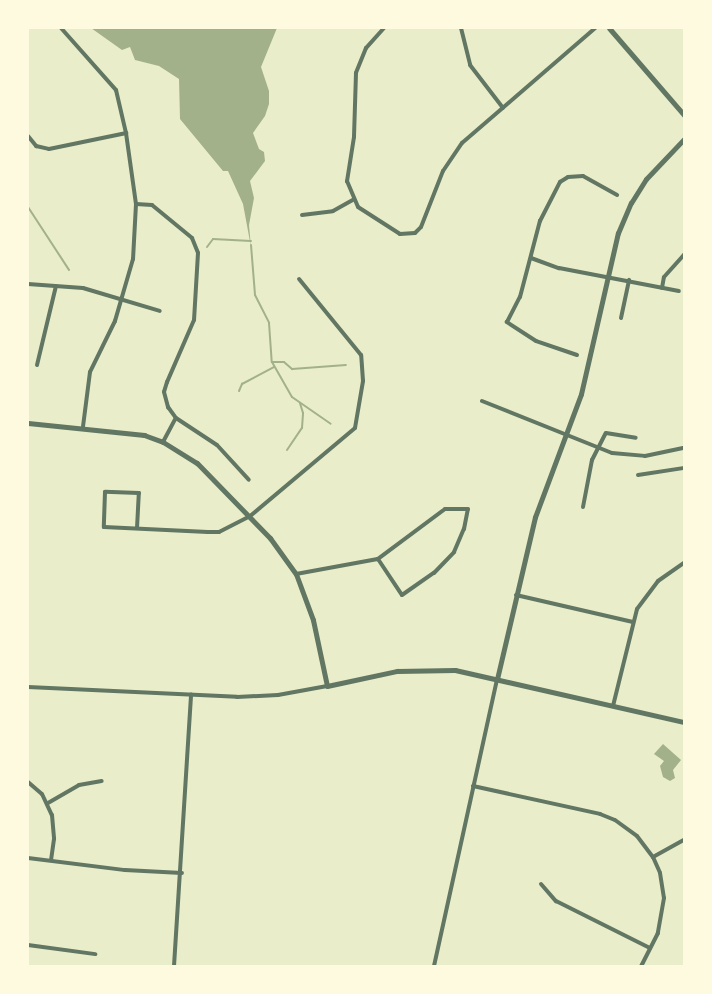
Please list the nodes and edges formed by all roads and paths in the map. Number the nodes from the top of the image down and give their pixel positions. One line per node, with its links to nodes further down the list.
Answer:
1 (61, 28): 8 (street)
2 (384, 28): 12 (street)
3 (461, 28): 6 (street)
4 (595, 28): 6 (street)
5 (609, 28): 7 (street)
6 (503, 108): 12 (street)
7 (684, 115)
8 (126, 133): 9 (street); 13 (street)
9 (28, 136)
10 (684, 139): 17 (street)
11 (617, 195): 16 (street)
12 (353, 200): 14 (street)
13 (136, 204): 24 (street); 30 (street)
14 (302, 215)
15 (684, 255): 22 (street)
16 (531, 258): 17 (street); 27 (street)
17 (608, 275): 19 (street); 33 (street)
18 (299, 280): 42 (street)
19 (629, 280): 22 (street); 26 (street)
20 (28, 284): 21 (street)
21 (56, 286): 24 (street); 28 (street)
22 (662, 288): 23 (street)
23 (679, 291)
24 (121, 300): 25 (street); 32 (street)
25 (160, 311)
26 (621, 318)
27 (577, 355)
28 (37, 365)
29 (482, 401): 33 (street)
30 (176, 418): 35 (street); 40 (street)
31 (28, 423): 32 (street)
32 (83, 427): 35 (street)
33 (567, 437): 36 (street); 47 (street)
34 (636, 438): 36 (street)
35 (163, 442): 42 (street)
36 (598, 448): 37 (street); 41 (street)
37 (684, 448)
38 (684, 468): 39 (street)
39 (638, 475)
40 (249, 480)
41 (583, 507)
42 (249, 517): 43 (street); 46 (street)
43 (137, 528): 43 (street)
44 (378, 559): 44 (street); 46 (street)
45 (684, 563): 48 (street)
46 (296, 574): 50 (street)
47 (516, 595): 48 (street); 49 (street)
48 (633, 622): 53 (street)
49 (497, 679): 50 (street); 53 (street); 57 (street)
50 (327, 686): 52 (street)
51 (28, 687): 52 (street)
52 (191, 695): 63 (street)
53 (613, 706): 54 (street)
54 (684, 722)
55 (102, 781): 58 (street)
56 (28, 782): 58 (street)
57 (473, 786): 60 (street); 69 (street)
58 (48, 804): 62 (street)
59 (684, 840): 60 (street)
60 (653, 857): 66 (street)
61 (28, 858): 62 (street)
62 (51, 860): 63 (street)
63 (182, 873): 68 (street)
64 (541, 884): 66 (street)
65 (28, 945): 67 (street)
66 (650, 948): 70 (street)
67 (95, 954)
68 (174, 966)
69 (434, 966)
70 (640, 966)

